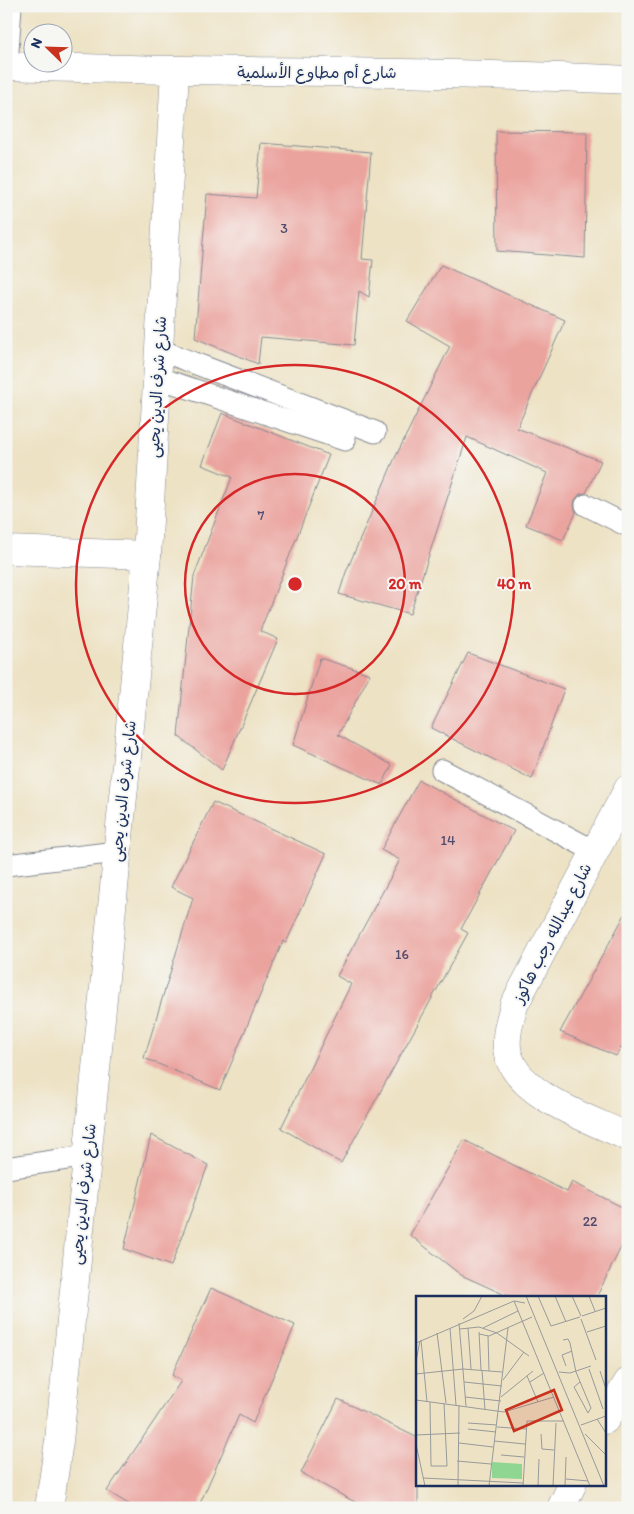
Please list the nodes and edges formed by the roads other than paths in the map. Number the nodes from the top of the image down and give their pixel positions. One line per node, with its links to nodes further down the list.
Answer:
1 (11, 6): 2 (lane)
2 (6, 66): 3 (street, شارع أم مطاوع الأسلمية)
3 (175, 72): 4 (street, شارع أم مطاوع الأسلمية); 5 (street, شارع شرف الدين يحيى)
4 (628, 80)
5 (160, 350): 6 (street, شارع شرف الدين يحيى); 7 (lane)
6 (159, 378): 8 (lane); 12 (street, شارع شرف الدين يحيى)
7 (375, 432)
8 (345, 440)
9 (586, 505): 10 (lane)
10 (628, 526)
11 (6, 550): 12 (street)
12 (147, 555): 15 (street, شارع شرف الدين يحيى)
13 (442, 770): 16 (lane)
14 (628, 789): 16 (street, شارع عبدالله رجب هاكوز)
15 (117, 852): 17 (lane); 19 (street, شارع شرف الدين يحيى)
16 (594, 852): 18 (street, شارع عبدالله رجب هاكوز)
17 (6, 865)
18 (628, 1137)
19 (87, 1156): 20 (lane); 24 (street, شارع شرف الدين يحيى)
20 (6, 1168)
21 (628, 1382): 22 (street)
22 (606, 1418)
23 (571, 1486): 25 (street)
24 (49, 1508)
25 (560, 1508)

